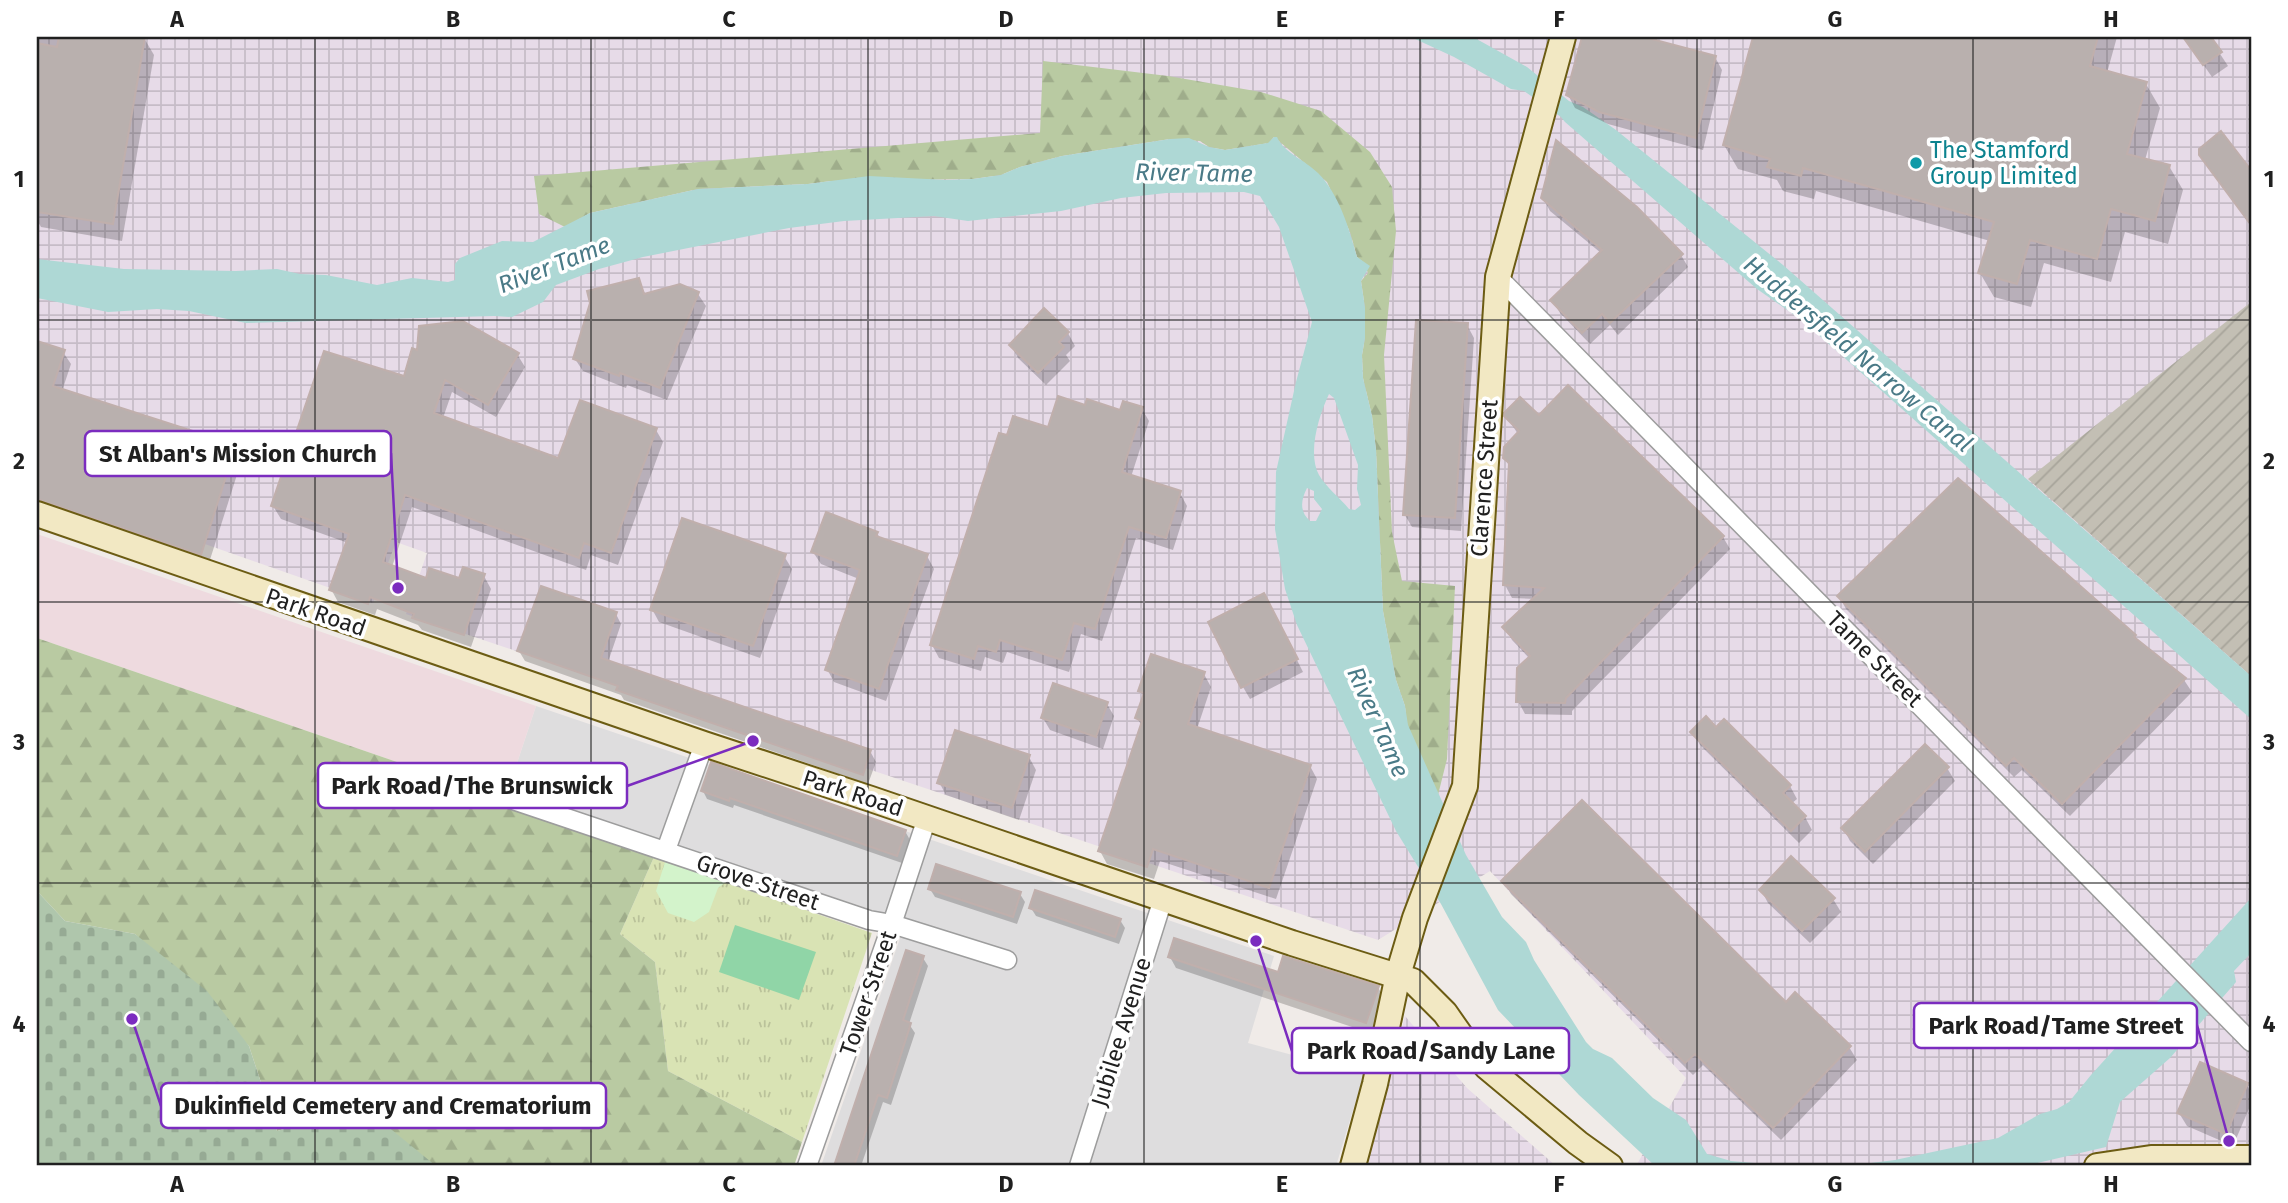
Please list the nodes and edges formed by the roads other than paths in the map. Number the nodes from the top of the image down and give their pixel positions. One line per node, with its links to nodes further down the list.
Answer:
1 (1563, 37): 2 (main road, Clarence Street)
2 (1498, 277): 11 (main road, Clarence Street); 12 (street, Tame Street)
3 (37, 514): 4 (main road, Park Road)
4 (704, 744): 6 (main road, Park Road); 7 (street)
5 (510, 799): 7 (street, Grove Street)
6 (927, 818): 8 (main road, Park Road); 9 (street, Tower Street)
7 (666, 850): 9 (street, Grove Street)
8 (1163, 898): 11 (main road, Park Road); 16 (street, Jubilee Avenue)
9 (892, 924): 10 (street, Grove Street); 15 (street, Tower Street)
10 (1007, 960)
11 (1398, 975): 17 (main road, Clarence Street); 18 (main road, Park Road)
12 (2251, 1042)
13 (2251, 1158): 14 (main road)
14 (2113, 1164)
15 (807, 1166)
16 (1079, 1166)
17 (1353, 1166)
18 (1610, 1166)

